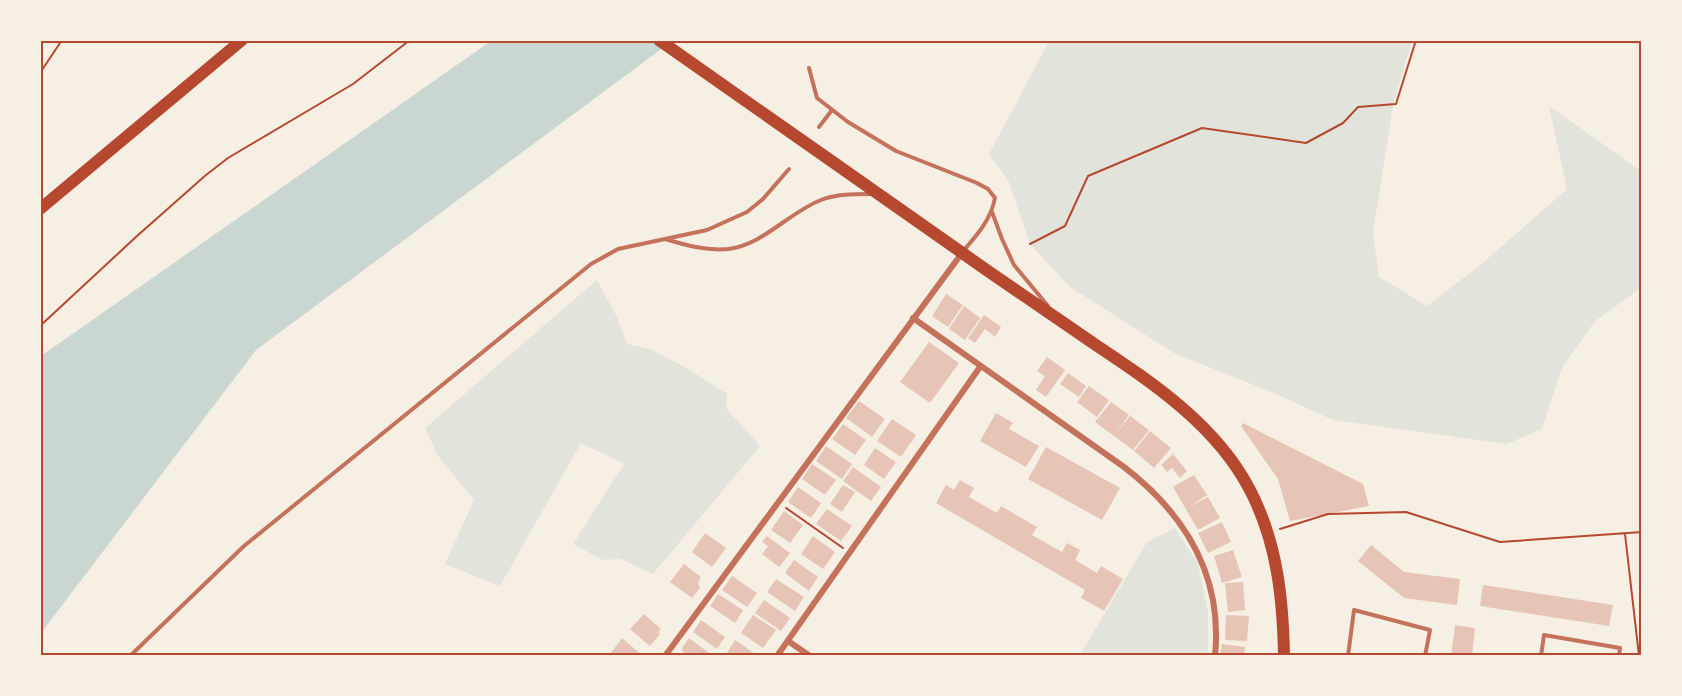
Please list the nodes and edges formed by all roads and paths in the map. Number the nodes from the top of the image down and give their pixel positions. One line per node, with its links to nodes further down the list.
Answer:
1 (62, 40): 7 (path)
2 (242, 40): 12 (main road)
3 (410, 40): 19 (path)
4 (659, 40): 11 (main road)
5 (1416, 40): 15 (path)
6 (809, 68): 8 (lane)
7 (40, 73)
8 (832, 110): 9 (lane); 13 (lane)
9 (819, 127)
10 (789, 169): 14 (lane)
11 (879, 194): 14 (lane); 16 (main road)
12 (40, 209)
13 (992, 212): 16 (lane); 18 (lane)
14 (661, 238): 28 (lane)
15 (1030, 244)
16 (962, 253): 17 (street); 18 (main road)
17 (913, 318): 20 (street); 21 (street)
18 (1058, 319): 23 (main road)
19 (40, 326)
20 (980, 367): 25 (street); 31 (street)
21 (779, 503): 25 (path); 27 (street)
22 (1641, 532): 23 (path)
23 (1267, 533): 32 (main road)
24 (1625, 534): 37 (path)
25 (849, 553): 26 (street)
26 (788, 641): 29 (street); 30 (street)
27 (667, 655)
28 (130, 656)
29 (777, 656)
30 (810, 656)
31 (1215, 656)
32 (1284, 656)
33 (1348, 656): 34 (lane)
34 (1425, 656)
35 (1541, 656): 36 (lane)
36 (1619, 656)
37 (1639, 656)

